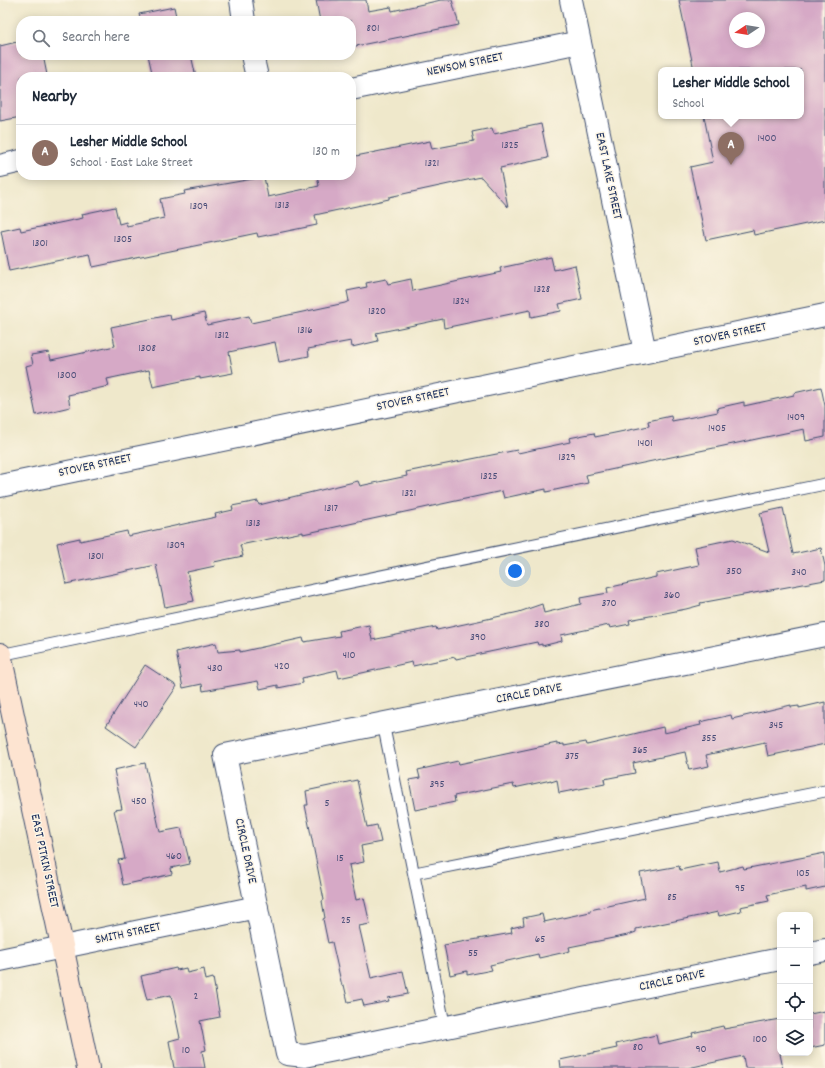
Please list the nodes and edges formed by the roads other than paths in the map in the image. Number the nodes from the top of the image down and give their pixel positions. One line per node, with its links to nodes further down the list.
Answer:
1 (241, 0): 3 (street)
2 (571, 0): 4 (street, EAST LAKE STREET)
3 (243, 16)
4 (580, 42): 7 (street, NEWSOM STREET); 11 (street, EAST LAKE STREET)
5 (253, 60): 6 (street)
6 (256, 72)
7 (356, 88)
8 (16, 162): 9 (street)
9 (0, 166)
10 (825, 315): 11 (street, STOVER STREET)
11 (645, 352): 13 (street, STOVER STREET)
12 (825, 484): 15 (lane)
13 (0, 486)
14 (825, 635): 16 (street, CIRCLE DRIVE)
15 (0, 655): 20 (street, EAST PITKIN STREET)
16 (384, 723): 18 (lane); 19 (street, CIRCLE DRIVE)
17 (825, 791): 18 (lane)
18 (415, 873): 25 (lane)
19 (257, 907): 20 (street, SMITH STREET); 25 (street, CIRCLE DRIVE)
20 (62, 948): 23 (street, SMITH STREET); 26 (street, EAST PITKIN STREET)
21 (825, 950): 22 (street)
22 (813, 952)
23 (0, 960)
24 (777, 960): 25 (street, CIRCLE DRIVE)
25 (445, 1028)
26 (88, 1068)

